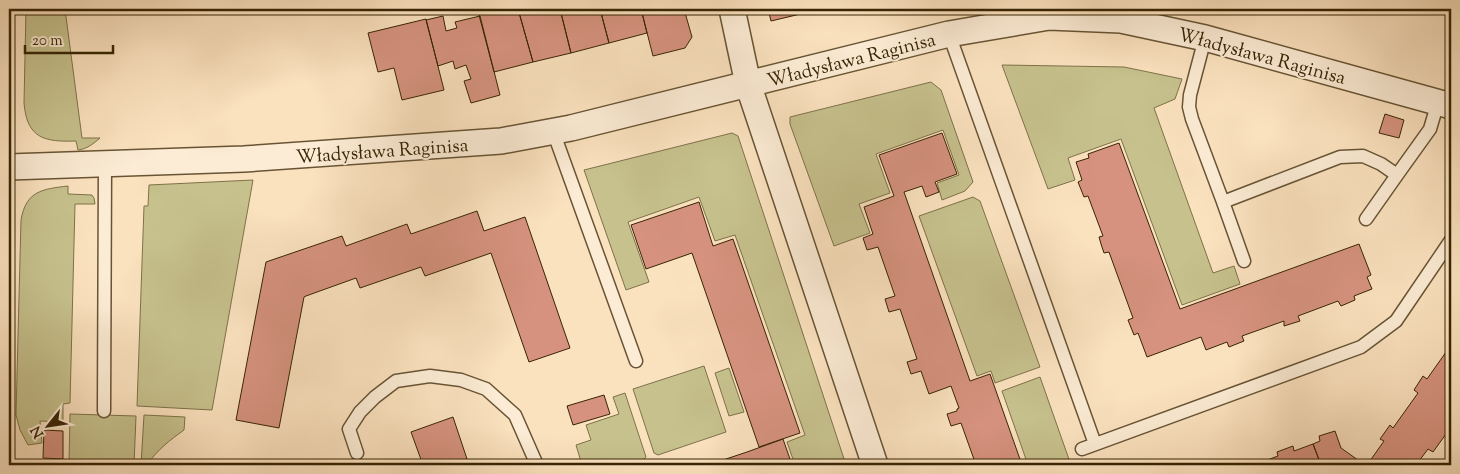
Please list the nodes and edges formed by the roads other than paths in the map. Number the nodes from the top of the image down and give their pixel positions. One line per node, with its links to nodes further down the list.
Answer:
1 (732, 9): 5 (street, Władysława Raginisa)
2 (1134, 16): 3 (street, Władysława Raginisa); 4 (street, Władysława Raginisa)
3 (949, 34): 5 (street, Władysława Raginisa); 13 (lane)
4 (1205, 38): 6 (street, Władysława Raginisa); 11 (lane)
5 (748, 84): 7 (street, Władysława Raginisa); 19 (street, Władysława Raginisa)
6 (1445, 104): 10 (lane)
7 (553, 131): 8 (street, Władysława Raginisa); 15 (lane)
8 (105, 164): 9 (street, Władysława Raginisa); 16 (lane)
9 (9, 167)
10 (1398, 175): 11 (lane); 12 (lane)
11 (1223, 202): 14 (lane)
12 (1366, 219)
13 (1451, 240)
14 (1244, 261)
15 (636, 361)
16 (104, 412)
17 (357, 453): 18 (lane)
18 (537, 465)
19 (875, 465)

